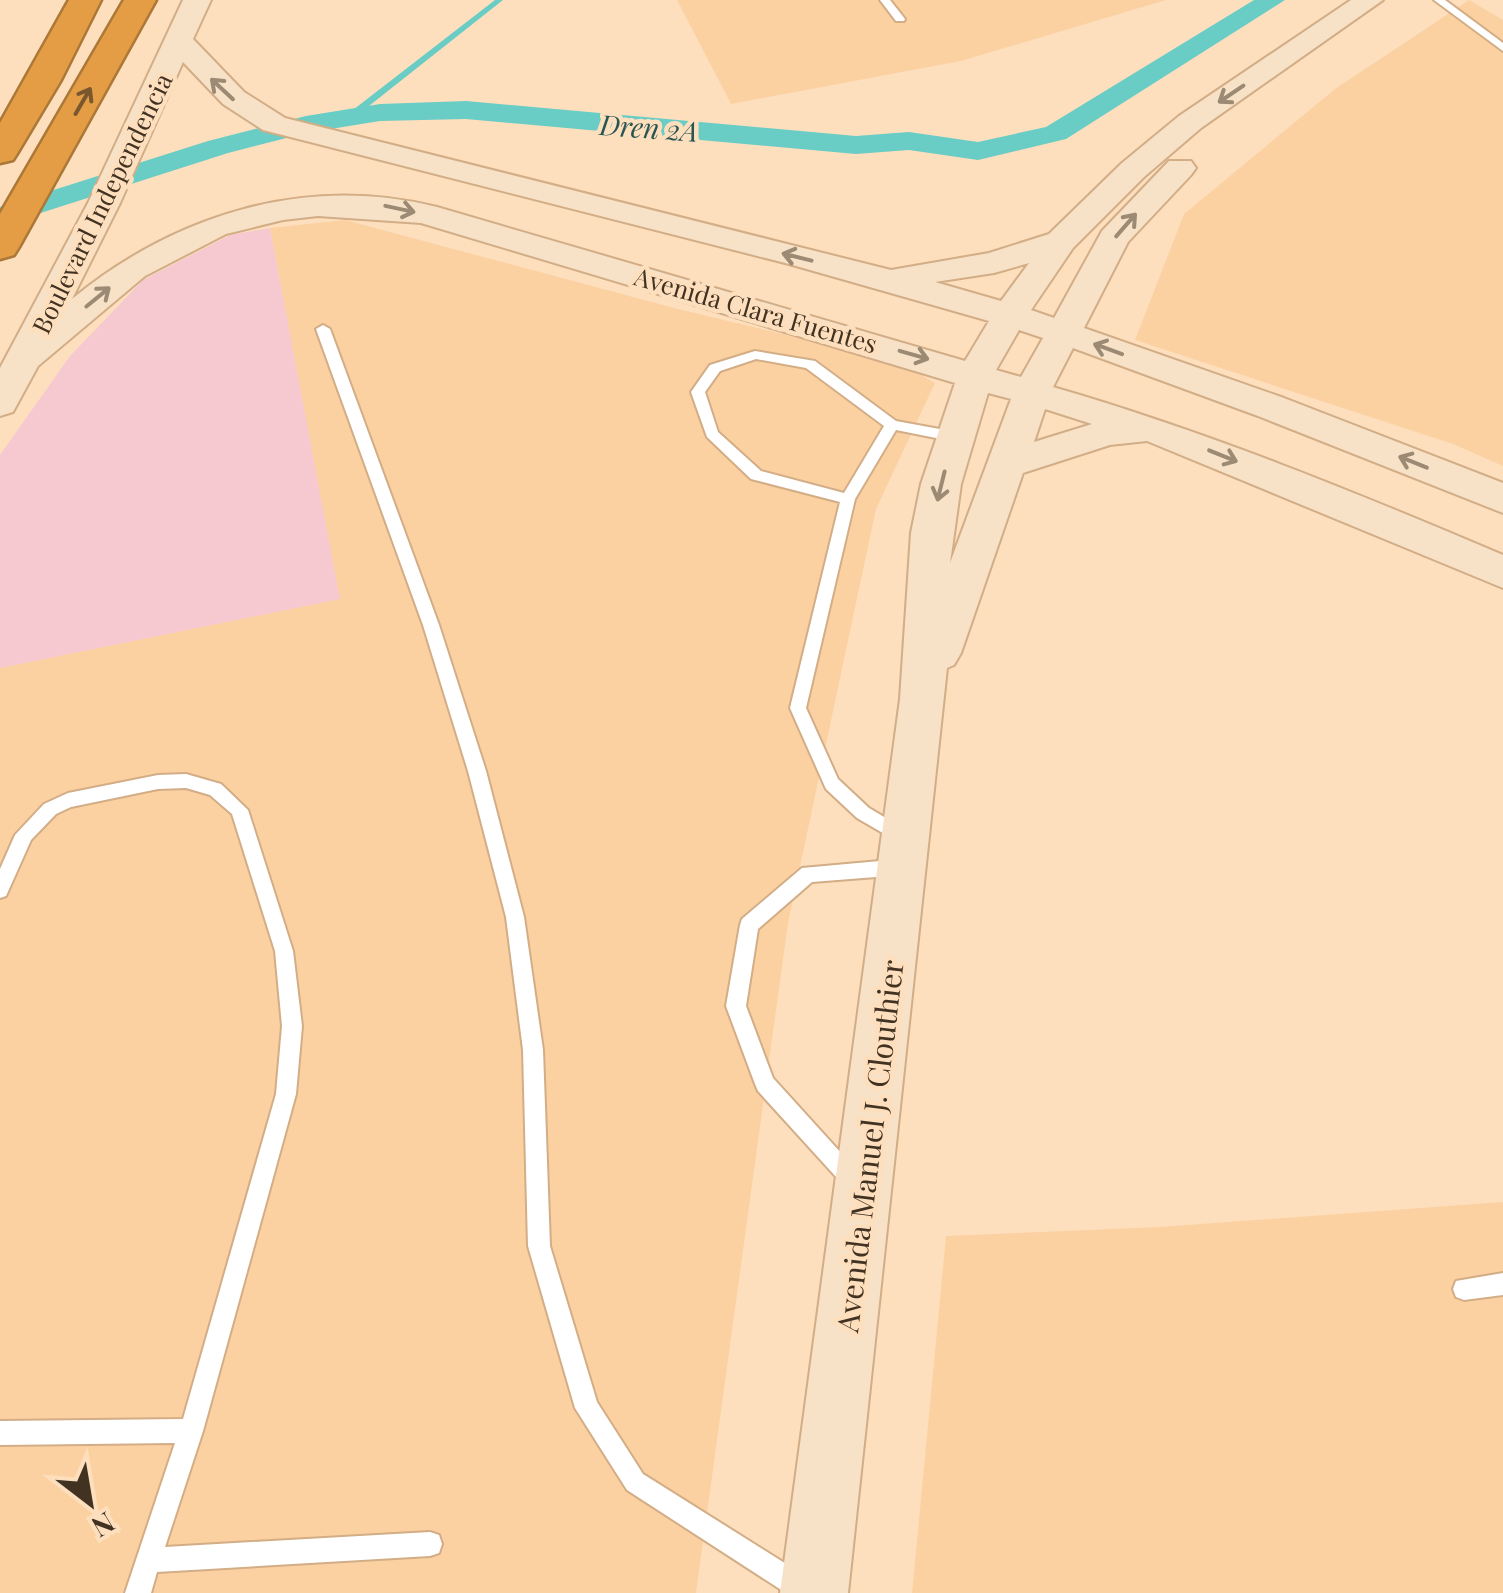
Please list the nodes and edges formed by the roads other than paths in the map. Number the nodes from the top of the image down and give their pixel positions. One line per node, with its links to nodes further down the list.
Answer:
1 (86, 0): 11 (highway)
2 (140, 0): 12 (highway, Boulevard Independencia, one-way to 2)
3 (197, 0): 9 (main road, Boulevard Independencia)
4 (885, 0): 8 (lane)
5 (1369, 0): 13 (main road, Avenida Manuel J. Clouthier, one-way to 13)
6 (1407, 0): 17 (main road, Avenida Manuel J. Clouthier, one-way to 6)
7 (1439, 0): 10 (lane)
8 (900, 19)
9 (180, 41): 14 (main road, Avenida Clara Fuentes, one-way to 9); 18 (main road, Boulevard Independencia)
10 (1503, 48)
11 (0, 152)
12 (4, 241)
13 (1061, 241): 14 (main road); 15 (main road, Avenida Manuel J. Clouthier)
14 (877, 276): 15 (main road, Avenida Clara Fuentes)
15 (1009, 316): 17 (main road, Avenida Clara Fuentes); 19 (main road, Avenida Manuel J. Clouthier)
16 (324, 329): 40 (lane)
17 (1064, 333): 20 (main road, Avenida Manuel J. Clouthier); 27 (main road, Avenida Clara Fuentes, one-way to 17)
18 (23, 359): 19 (main road, Avenida Clara Fuentes, one-way to 19); 21 (main road, Boulevard Independencia)
19 (976, 373): 20 (main road, Avenida Clara Fuentes); 24 (main road, Avenida Manuel J. Clouthier)
20 (1032, 392): 23 (main road, Avenida Clara Fuentes); 25 (main road, Avenida Manuel J. Clouthier)
21 (0, 403)
22 (892, 425): 24 (lane); 26 (lane); 26 (lane)
23 (1154, 428): 25 (main road); 28 (main road, Avenida Clara Fuentes, one-way to 28)
24 (956, 436): 29 (main road, Avenida Manuel J. Clouthier, one-way to 29)
25 (1006, 464): 29 (main road, Avenida Manuel J. Clouthier)
26 (848, 498): 30 (lane)
27 (1503, 500)
28 (1503, 572)
29 (923, 699): 30 (main road, Avenida Manuel J. Clouthier)
30 (904, 853): 32 (main road, Avenida Manuel J. Clouthier); 32 (lane)
31 (0, 890): 35 (lane)
32 (863, 1192): 40 (main road, Avenida Manuel J. Clouthier)
33 (1503, 1284): 34 (lane)
34 (1464, 1288)
35 (191, 1431): 36 (lane); 38 (lane)
36 (0, 1433)
37 (430, 1544): 38 (lane)
38 (149, 1560): 39 (lane)
39 (138, 1593)
40 (812, 1593)

